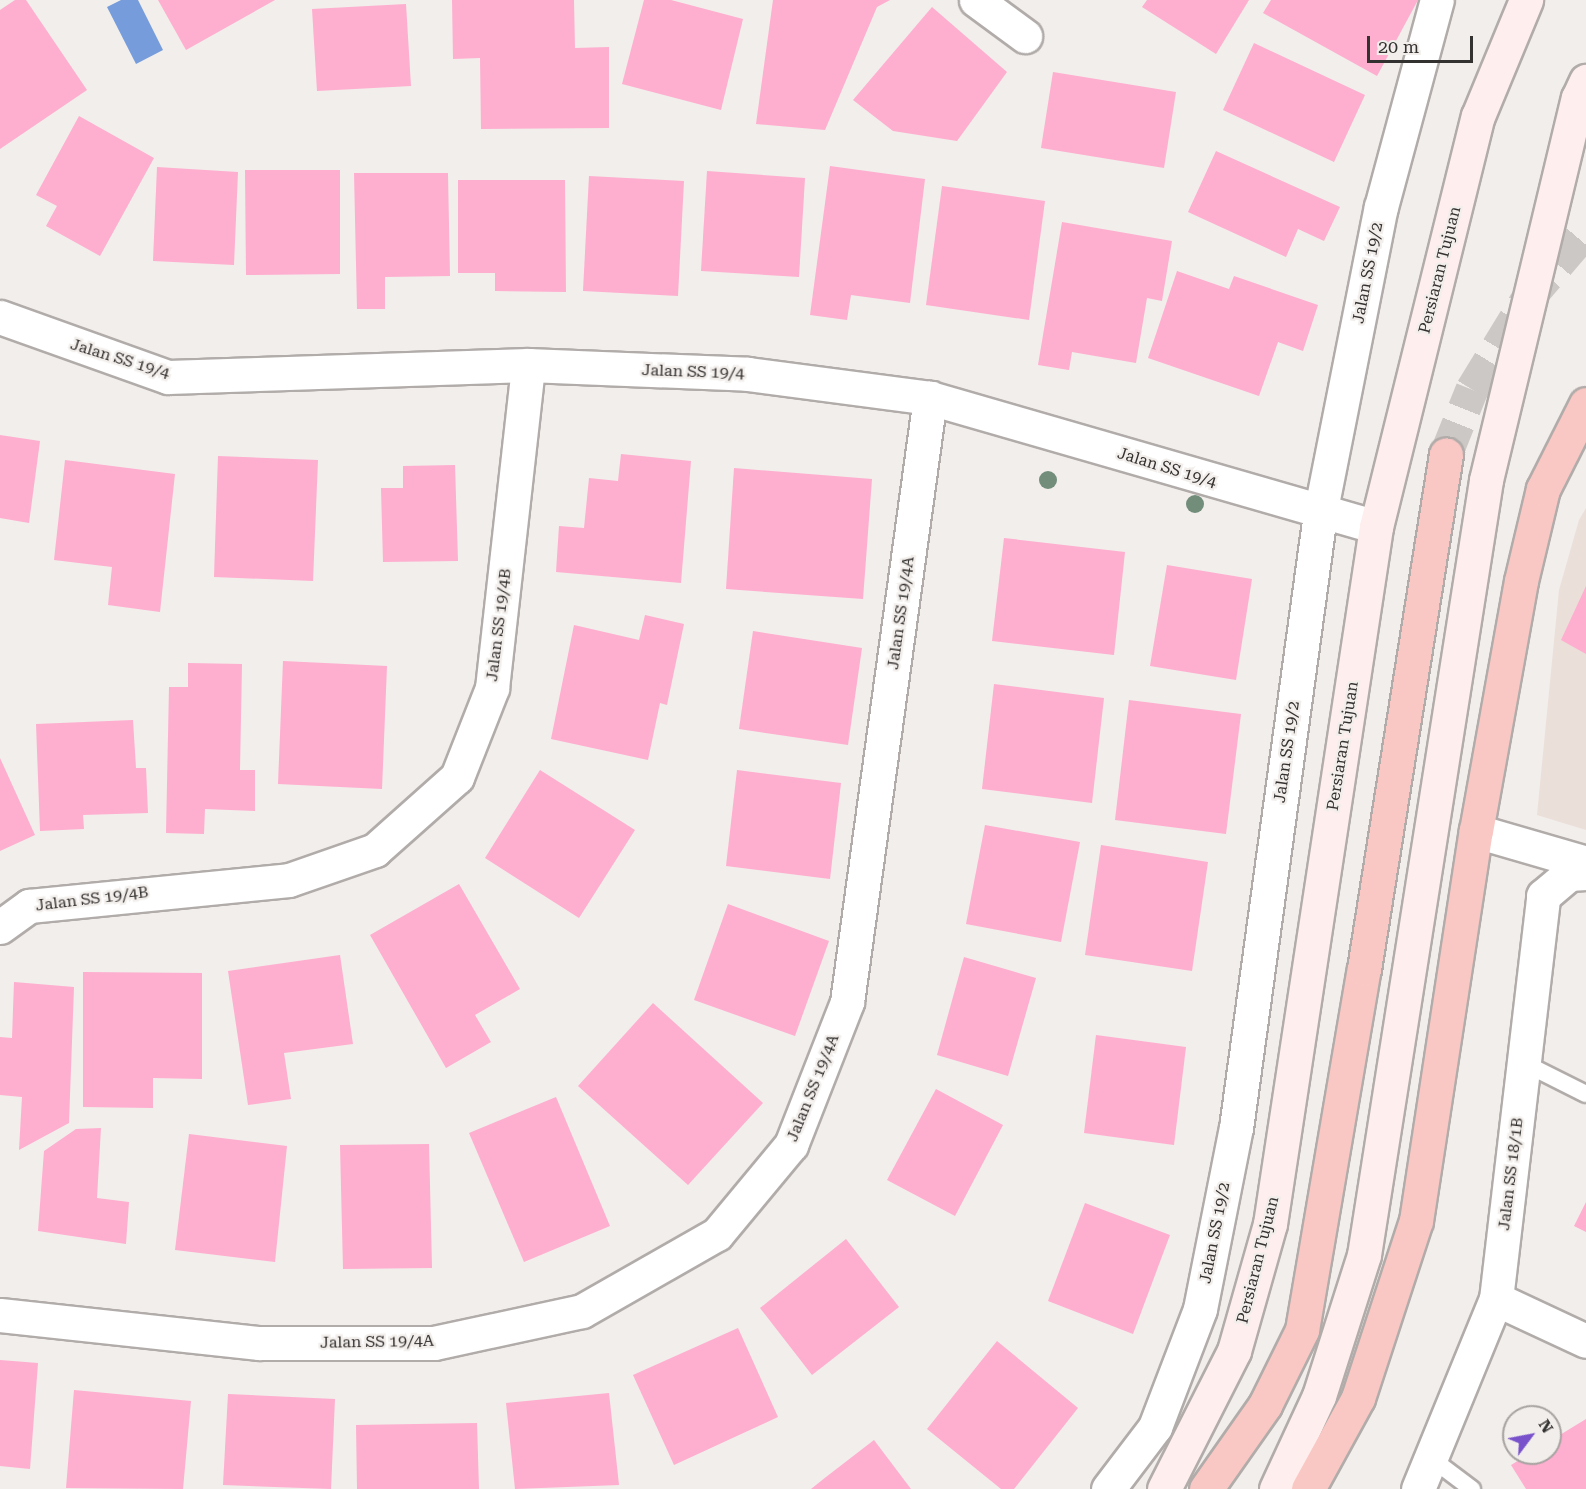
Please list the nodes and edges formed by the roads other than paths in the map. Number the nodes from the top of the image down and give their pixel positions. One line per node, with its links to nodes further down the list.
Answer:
1 (976, 0): 4 (street)
2 (1437, 0): 11 (street, Jalan SS 19/2)
3 (1527, 0): 12 (main road, Persiaran Tujuan)
4 (1024, 36)
5 (1586, 81): 26 (main road)
6 (0, 317): 7 (street, Jalan SS 19/4)
7 (528, 365): 8 (street, Jalan SS 19/4); 16 (street, Jalan SS 19/4B)
8 (930, 398): 11 (street, Jalan SS 19/4); 20 (street, Jalan SS 19/4A)
9 (1586, 405): 13 (highway)
10 (1446, 454): 25 (highway)
11 (1320, 514): 12 (street, Jalan SS 19/4); 23 (street, Jalan SS 19/2)
12 (1376, 527): 24 (main road, Persiaran Tujuan)
13 (1476, 831): 14 (street); 27 (highway)
14 (1586, 863)
15 (1586, 873): 17 (street, Jalan SS 18/1B)
16 (0, 927)
17 (1524, 1063): 18 (lane); 19 (street, Jalan SS 18/1B)
18 (1586, 1094)
19 (1496, 1299): 21 (street); 22 (street, Jalan SS 18/1B)
20 (0, 1315)
21 (1586, 1341)
22 (1432, 1460): 28 (street, Jalan SS 18/1B); 29 (lane)
23 (1108, 1489)
24 (1164, 1489)
25 (1206, 1489)
26 (1276, 1489)
27 (1308, 1489)
28 (1418, 1489)
29 (1473, 1489)

